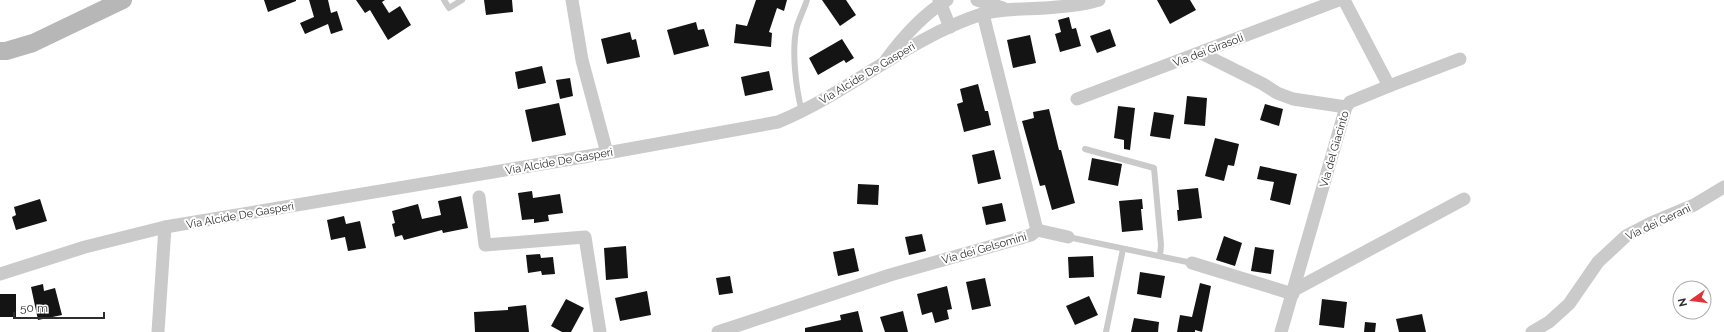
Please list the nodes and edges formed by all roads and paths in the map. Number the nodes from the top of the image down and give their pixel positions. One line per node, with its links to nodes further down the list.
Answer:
1 (123, 0): 14 (street)
2 (444, 0): 3 (lane)
3 (462, 0)
4 (572, 0): 23 (street)
5 (808, 0): 21 (lane)
6 (977, 0): 11 (street)
7 (1099, 0): 11 (street, Via Alcide De Gasperi)
8 (1339, 0): 15 (street, Via dei Girasoli)
9 (1344, 0): 18 (street)
10 (942, 1): 13 (street); 17 (street)
11 (1009, 9): 12 (street, Via Alcide De Gasperi)
12 (983, 14): 13 (street, Via Alcide De Gasperi); 28 (street, Via dei Gelsomini)
13 (950, 27): 17 (street, Via Alcide De Gasperi)
14 (0, 51)
15 (1201, 53): 19 (street, Via dei Girasoli); 20 (street)
16 (1460, 59): 18 (street, Via del Giacinto)
17 (883, 64): 21 (street, Via Alcide De Gasperi)
18 (1389, 86): 20 (street, Via del Giacinto)
19 (1077, 99)
20 (1346, 107): 34 (street, Via del Giacinto)
21 (802, 112): 23 (street, Via Alcide De Gasperi)
22 (1085, 150): 31 (lane)
23 (608, 153): 27 (street, Via Alcide De Gasperi)
24 (1724, 187): 40 (street, Via dei Gerani)
25 (479, 196): 36 (street)
26 (1464, 198): 34 (street)
27 (165, 228): 33 (street, Via Alcide De Gasperi); 35 (street)
28 (1037, 230): 29 (street); 37 (street, Via dei Gelsomini)
29 (1068, 237): 30 (lane)
30 (1123, 249): 31 (lane); 38 (lane)
31 (1160, 256): 32 (lane)
32 (1192, 263): 34 (street)
33 (0, 274)
34 (1293, 292): 39 (street, Via del Giacinto)
35 (158, 332)
36 (600, 332)
37 (718, 332)
38 (1106, 332)
39 (1281, 332)
40 (1532, 332)

